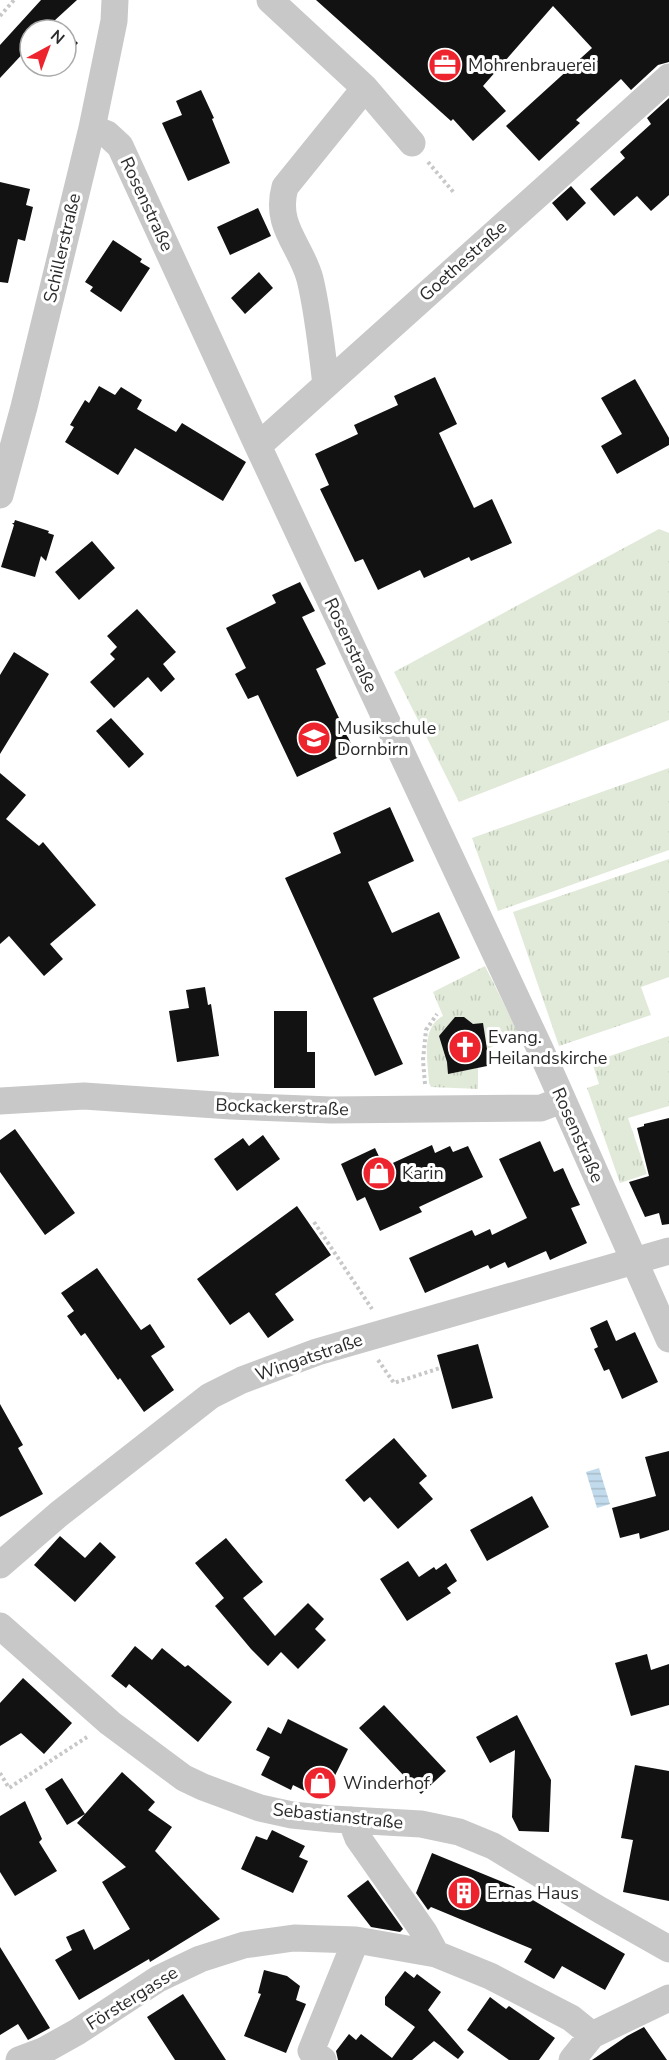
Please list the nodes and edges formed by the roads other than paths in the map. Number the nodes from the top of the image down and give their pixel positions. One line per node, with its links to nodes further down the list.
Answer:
1 (115, 0): 5 (street, Schillerstraße)
2 (270, 0): 4 (street)
3 (669, 76): 7 (street, Goethestraße)
4 (365, 88): 6 (street); 7 (street)
5 (92, 128): 8 (street, Rosenstraße); 9 (street, Schillerstraße)
6 (412, 143)
7 (326, 385): 8 (street, Goethestraße)
8 (258, 446): 10 (street, Rosenstraße)
9 (0, 495)
10 (562, 1100): 11 (street, Bockackerstraße); 13 (street, Rosenstraße)
11 (0, 1101)
12 (669, 1251): 13 (street, Wingatstraße)
13 (635, 1260): 14 (street, Rosenstraße); 15 (street, Wingatstraße)
14 (669, 1340)
15 (0, 1565)
16 (0, 1626): 17 (street, Sebastianstraße)
17 (351, 1820): 19 (street, Sebastianstraße); 20 (street)
18 (356, 1940): 20 (street, Förstergasse); 23 (street, Förstergasse); 24 (street)
19 (669, 1949)
20 (436, 1954): 22 (street, Förstergasse)
21 (669, 1998): 22 (street)
22 (592, 2036): 25 (street)
23 (19, 2060)
24 (323, 2060)
25 (572, 2060)

